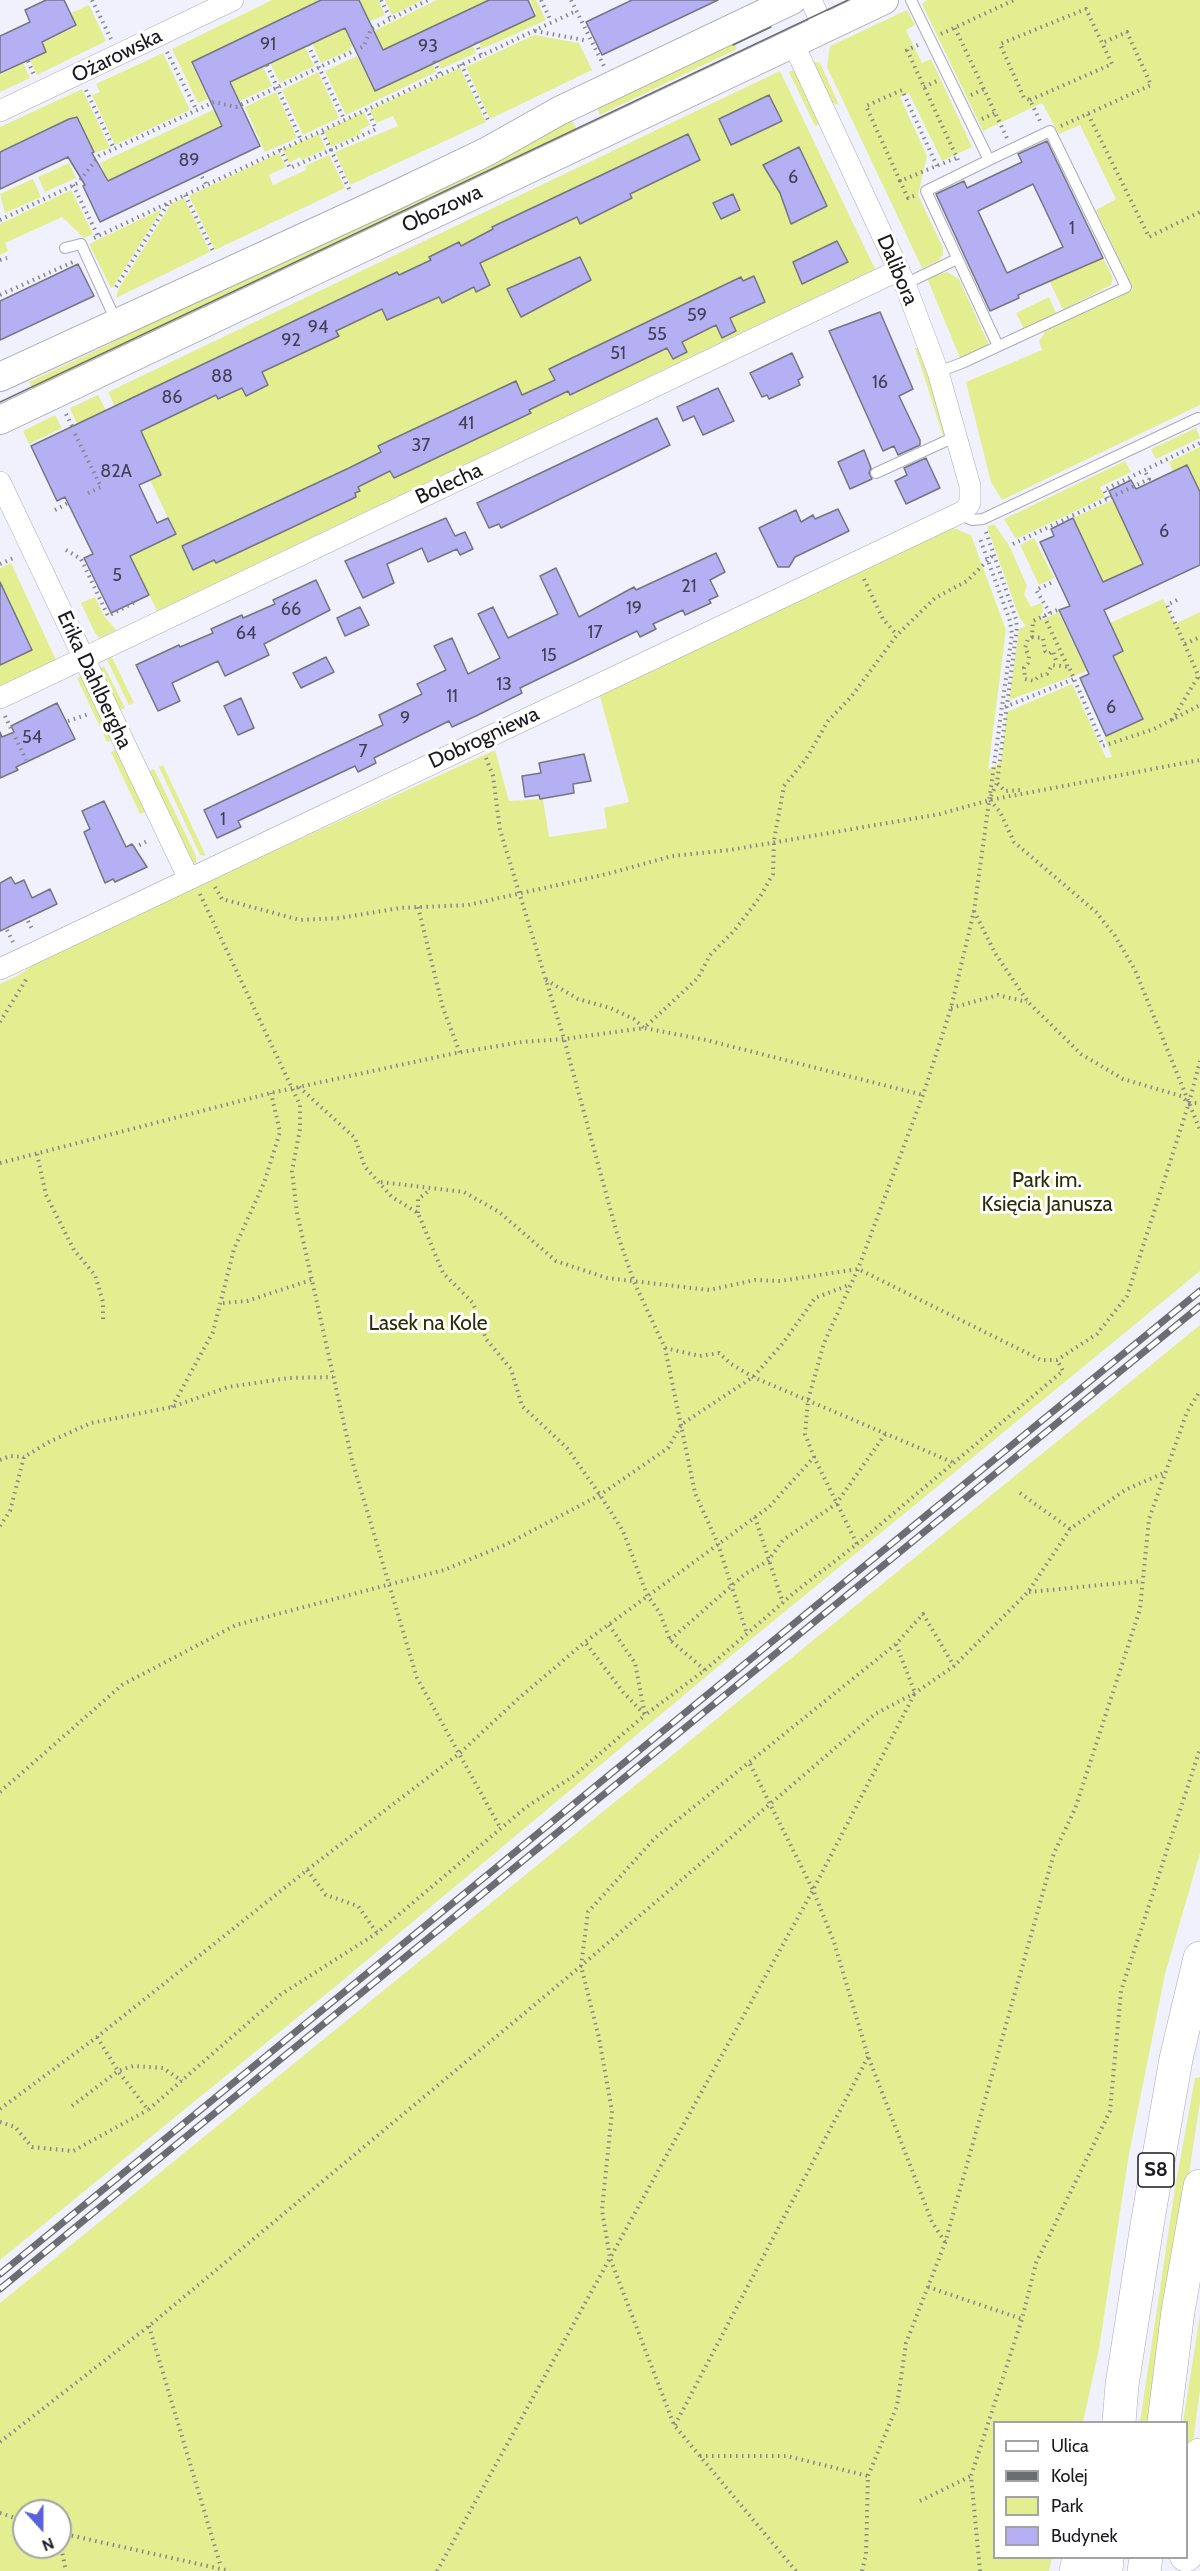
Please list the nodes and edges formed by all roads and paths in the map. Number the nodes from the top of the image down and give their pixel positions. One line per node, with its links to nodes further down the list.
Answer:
1 (92, 0): 19 (path)
2 (233, 0): 37 (street, Ożarowska)
3 (381, 0): 12 (path)
4 (428, 0): 12 (path)
5 (541, 0): 13 (path)
6 (571, 0): 11 (path)
7 (792, 0): 72 (street, Obozowa)
8 (812, 0): 14 (street)
9 (884, 0): 14 (street, Obozowa)
10 (911, 0): 49 (lane)
11 (576, 11): 13 (path); 29 (path)
12 (390, 18): 30 (path)
13 (551, 21): 16 (path)
14 (823, 27): 20 (street, Obozowa)
15 (955, 28): 47 (path)
16 (533, 30): 17 (path); 24 (path)
17 (584, 40)
18 (476, 42): 24 (path)
19 (112, 43)
20 (793, 43): 69 (street, Dalibora); 77 (street, Obozowa)
21 (1102, 43): 35 (path); 35 (path); 39 (path)
22 (308, 45): 30 (path)
23 (164, 46): 38 (path)
24 (481, 55): 27 (path)
25 (28, 61): 32 (path)
26 (434, 62): 31 (path)
27 (461, 64): 31 (path); 41 (path)
28 (267, 65): 34 (path)
29 (604, 67)
30 (319, 68): 34 (path); 40 (path)
31 (440, 74): 36 (path)
32 (36, 79)
33 (83, 84): 45 (path)
34 (278, 88): 38 (path); 44 (path)
35 (1030, 100): 43 (path)
36 (366, 109): 40 (path); 48 (path)
37 (0, 111)
38 (197, 111): 45 (path)
39 (1088, 114): 43 (path); 59 (path)
40 (344, 119): 42 (path)
41 (489, 122)
42 (321, 130): 44 (path); 48 (path)
43 (1048, 132): 47 (lane); 73 (lane)
44 (301, 140): 46 (path)
45 (114, 149): 54 (path)
46 (280, 149): 48 (path); 53 (path)
47 (1012, 149): 49 (lane)
48 (330, 150): 55 (path)
49 (989, 160): 66 (lane)
50 (937, 166): 52 (path)
51 (202, 177): 53 (path)
52 (900, 181)
53 (206, 184): 56 (path)
54 (73, 185): 60 (path); 62 (path)
55 (349, 189)
56 (185, 195): 57 (path); 64 (path)
57 (169, 202): 61 (path); 70 (path)
58 (0, 213): 60 (path)
59 (1200, 213)
60 (1, 220)
61 (105, 232)
62 (98, 236)
63 (64, 248): 72 (lane)
64 (214, 254)
65 (7, 258): 67 (path)
66 (957, 259): 69 (lane); 73 (lane)
67 (0, 260)
68 (81, 261): 71 (path)
69 (902, 277): 74 (street, Dalibora); 108 (street, Bolecha)
70 (116, 289)
71 (0, 295)
72 (116, 321): 75 (street, Obozowa)
73 (998, 346): 74 (lane)
74 (938, 372): 79 (street, Dalibora)
75 (0, 377)
76 (1198, 418): 89 (lane)
77 (0, 420)
78 (75, 434): 84 (path)
79 (957, 436): 82 (lane); 88 (street, Dalibora)
80 (1200, 443): 81 (path)
81 (1144, 470): 85 (path); 85 (path)
82 (876, 473)
83 (0, 482): 108 (street, Erika Dahlbergha)
84 (84, 495)
85 (1108, 498): 91 (path)
86 (68, 503): 87 (path)
87 (55, 510)
88 (964, 511): 89 (lane); 96 (street, Dobrogniewa)
89 (1000, 511): 93 (path)
90 (979, 536): 95 (path)
91 (1013, 544)
92 (66, 550): 100 (path)
93 (994, 554): 95 (path); 116 (path)
94 (18, 556): 97 (path)
95 (988, 560): 104 (path); 128 (path)
96 (856, 562): 104 (path); 121 (street, Dobrogniewa)
97 (0, 564)
98 (1055, 581): 102 (path)
99 (1178, 600): 107 (path)
100 (135, 602)
101 (1057, 610): 102 (path)
102 (1050, 613): 103 (path)
103 (1044, 616): 105 (path); 110 (path)
104 (897, 635): 131 (path)
105 (1032, 637): 109 (path); 109 (path)
106 (1200, 637): 107 (path)
107 (1185, 644): 111 (path)
108 (84, 658): 113 (street, Bolecha); 134 (street, Erika Dahlbergha)
109 (1057, 664): 110 (path)
110 (1069, 668): 112 (path)
111 (1200, 676): 118 (path)
112 (1074, 679): 116 (path); 118 (path)
113 (1, 704): 122 (path)
114 (85, 704): 117 (path)
115 (1200, 705): 118 (path)
116 (1005, 707): 124 (path)
117 (89, 713): 119 (path); 120 (path)
118 (1172, 720)
119 (68, 721)
120 (93, 722)
121 (479, 741): 134 (street, Dobrogniewa); 135 (path)
122 (26, 760)
123 (1200, 760): 127 (path)
124 (997, 783): 126 (path); 128 (path)
125 (1020, 790): 126 (path)
126 (1005, 791): 127 (path)
127 (1014, 795): 128 (path)
128 (990, 800): 131 (path); 137 (path); 152 (path)
129 (145, 831): 130 (path)
130 (149, 840): 132 (path); 133 (path)
131 (774, 840): 135 (path); 144 (path)
132 (134, 848)
133 (153, 848)
134 (197, 875): 136 (path); 138 (street, Dobrogniewa); 149 (path)
135 (518, 892): 136 (path); 140 (path)
136 (418, 907): 146 (path)
137 (974, 911): 141 (path); 142 (path)
138 (39, 950): 139 (street, Dobrogniewa); 143 (path)
139 (0, 969)
140 (546, 980): 144 (path); 145 (path)
141 (1028, 1002): 142 (path); 152 (path)
142 (951, 1008): 151 (path)
143 (0, 1022)
144 (644, 1028): 145 (path); 151 (path)
145 (564, 1039): 146 (path); 162 (path)
146 (460, 1053): 148 (path)
147 (1200, 1061): 152 (path)
148 (299, 1087): 149 (path); 157 (path)
149 (291, 1089): 150 (path); 161 (path)
150 (271, 1093): 155 (path); 164 (path)
151 (923, 1095): 160 (path)
152 (1190, 1103): 153 (path); 154 (path); 167 (path)
153 (1200, 1103)
154 (1200, 1130)
155 (37, 1154): 156 (path); 165 (path)
156 (0, 1163)
157 (381, 1182): 158 (path); 159 (path)
158 (431, 1189): 159 (path); 162 (path)
159 (418, 1213): 181 (path)
160 (858, 1269): 162 (path); 163 (path); 167 (path)
161 (311, 1280): 164 (path); 168 (path)
162 (634, 1282): 166 (path)
163 (850, 1285): 169 (path); 171 (path)
164 (222, 1303): 172 (path)
165 (103, 1323)
166 (665, 1348): 169 (path); 173 (path)
167 (1057, 1360): 178 (path)
168 (333, 1377): 172 (path); 191 (path)
169 (753, 1377): 171 (path); 173 (path)
170 (1200, 1391): 179 (path)
171 (808, 1400): 174 (path); 176 (path)
172 (172, 1407): 175 (path)
173 (682, 1424): 181 (path); 186 (path)
174 (886, 1433): 178 (path); 182 (path)
175 (24, 1457): 177 (path); 184 (path)
176 (814, 1457): 182 (path); 183 (path)
177 (0, 1460)
178 (952, 1462): 187 (path)
179 (1166, 1472): 185 (path); 189 (path)
180 (1020, 1493): 185 (path)
181 (600, 1495): 191 (path); 193 (path)
182 (836, 1504): 187 (path); 188 (path)
183 (755, 1517): 186 (path); 188 (path)
184 (0, 1526)
185 (1070, 1529): 192 (path)
186 (718, 1544): 190 (path); 193 (path)
187 (857, 1544): 194 (path)
188 (768, 1561): 190 (path); 194 (path)
189 (1142, 1581): 192 (path); 224 (path)
190 (732, 1585): 196 (path); 197 (path)
191 (389, 1587): 205 (path); 207 (path)
192 (1028, 1592): 200 (path)
193 (647, 1595): 195 (path); 197 (path)
194 (783, 1603): 196 (path)
195 (609, 1625): 198 (path); 203 (path)
196 (747, 1634): 201 (path)
197 (669, 1640): 201 (path)
198 (585, 1642): 203 (path); 205 (path)
199 (896, 1644): 200 (path); 202 (path); 206 (path)
200 (954, 1666): 202 (path)
201 (705, 1670): 203 (path)
202 (915, 1694): 208 (path); 211 (path)
203 (645, 1715): 209 (path)
204 (1200, 1749): 227 (path)
205 (460, 1753): 209 (path); 210 (path)
206 (750, 1764): 208 (path); 214 (path)
207 (0, 1792)
208 (769, 1803): 211 (path); 214 (path)
209 (501, 1829): 212 (path)
210 (307, 1870): 212 (path); 215 (path)
211 (813, 1890): 216 (path); 225 (path)
212 (377, 1933): 218 (path)
213 (1200, 1958): 229 (highway, S8)
214 (581, 1966): 225 (path); 228 (path)
215 (97, 2037): 217 (path); 220 (path)
216 (868, 2056): 224 (path); 233 (path)
217 (118, 2071): 218 (path); 219 (path); 221 (path)
218 (182, 2081): 221 (path)
219 (72, 2106)
220 (0, 2109)
221 (148, 2110): 222 (path)
222 (0, 2122)
223 (1200, 2186): 232 (highway, S8)
224 (945, 2243): 226 (path)
225 (610, 2258): 233 (path); 244 (path)
226 (928, 2287): 227 (path); 237 (path)
227 (1022, 2319): 238 (path)
228 (149, 2326): 234 (path); 242 (path)
229 (1122, 2385): 230 (highway); 231 (highway, S8)
230 (1112, 2421)
231 (1119, 2421)
232 (1164, 2421)
233 (674, 2425): 235 (path)
234 (0, 2442)
235 (700, 2456): 237 (path); 245 (path)
236 (1200, 2456): 241 (highway)
237 (868, 2476): 246 (path)
238 (971, 2476): 239 (path); 247 (path)
239 (920, 2501)
240 (72, 2536): 242 (path)
241 (1188, 2542)
242 (221, 2567): 243 (path)
243 (230, 2571)
244 (436, 2571)
245 (796, 2571)
246 (861, 2571)
247 (980, 2571)

